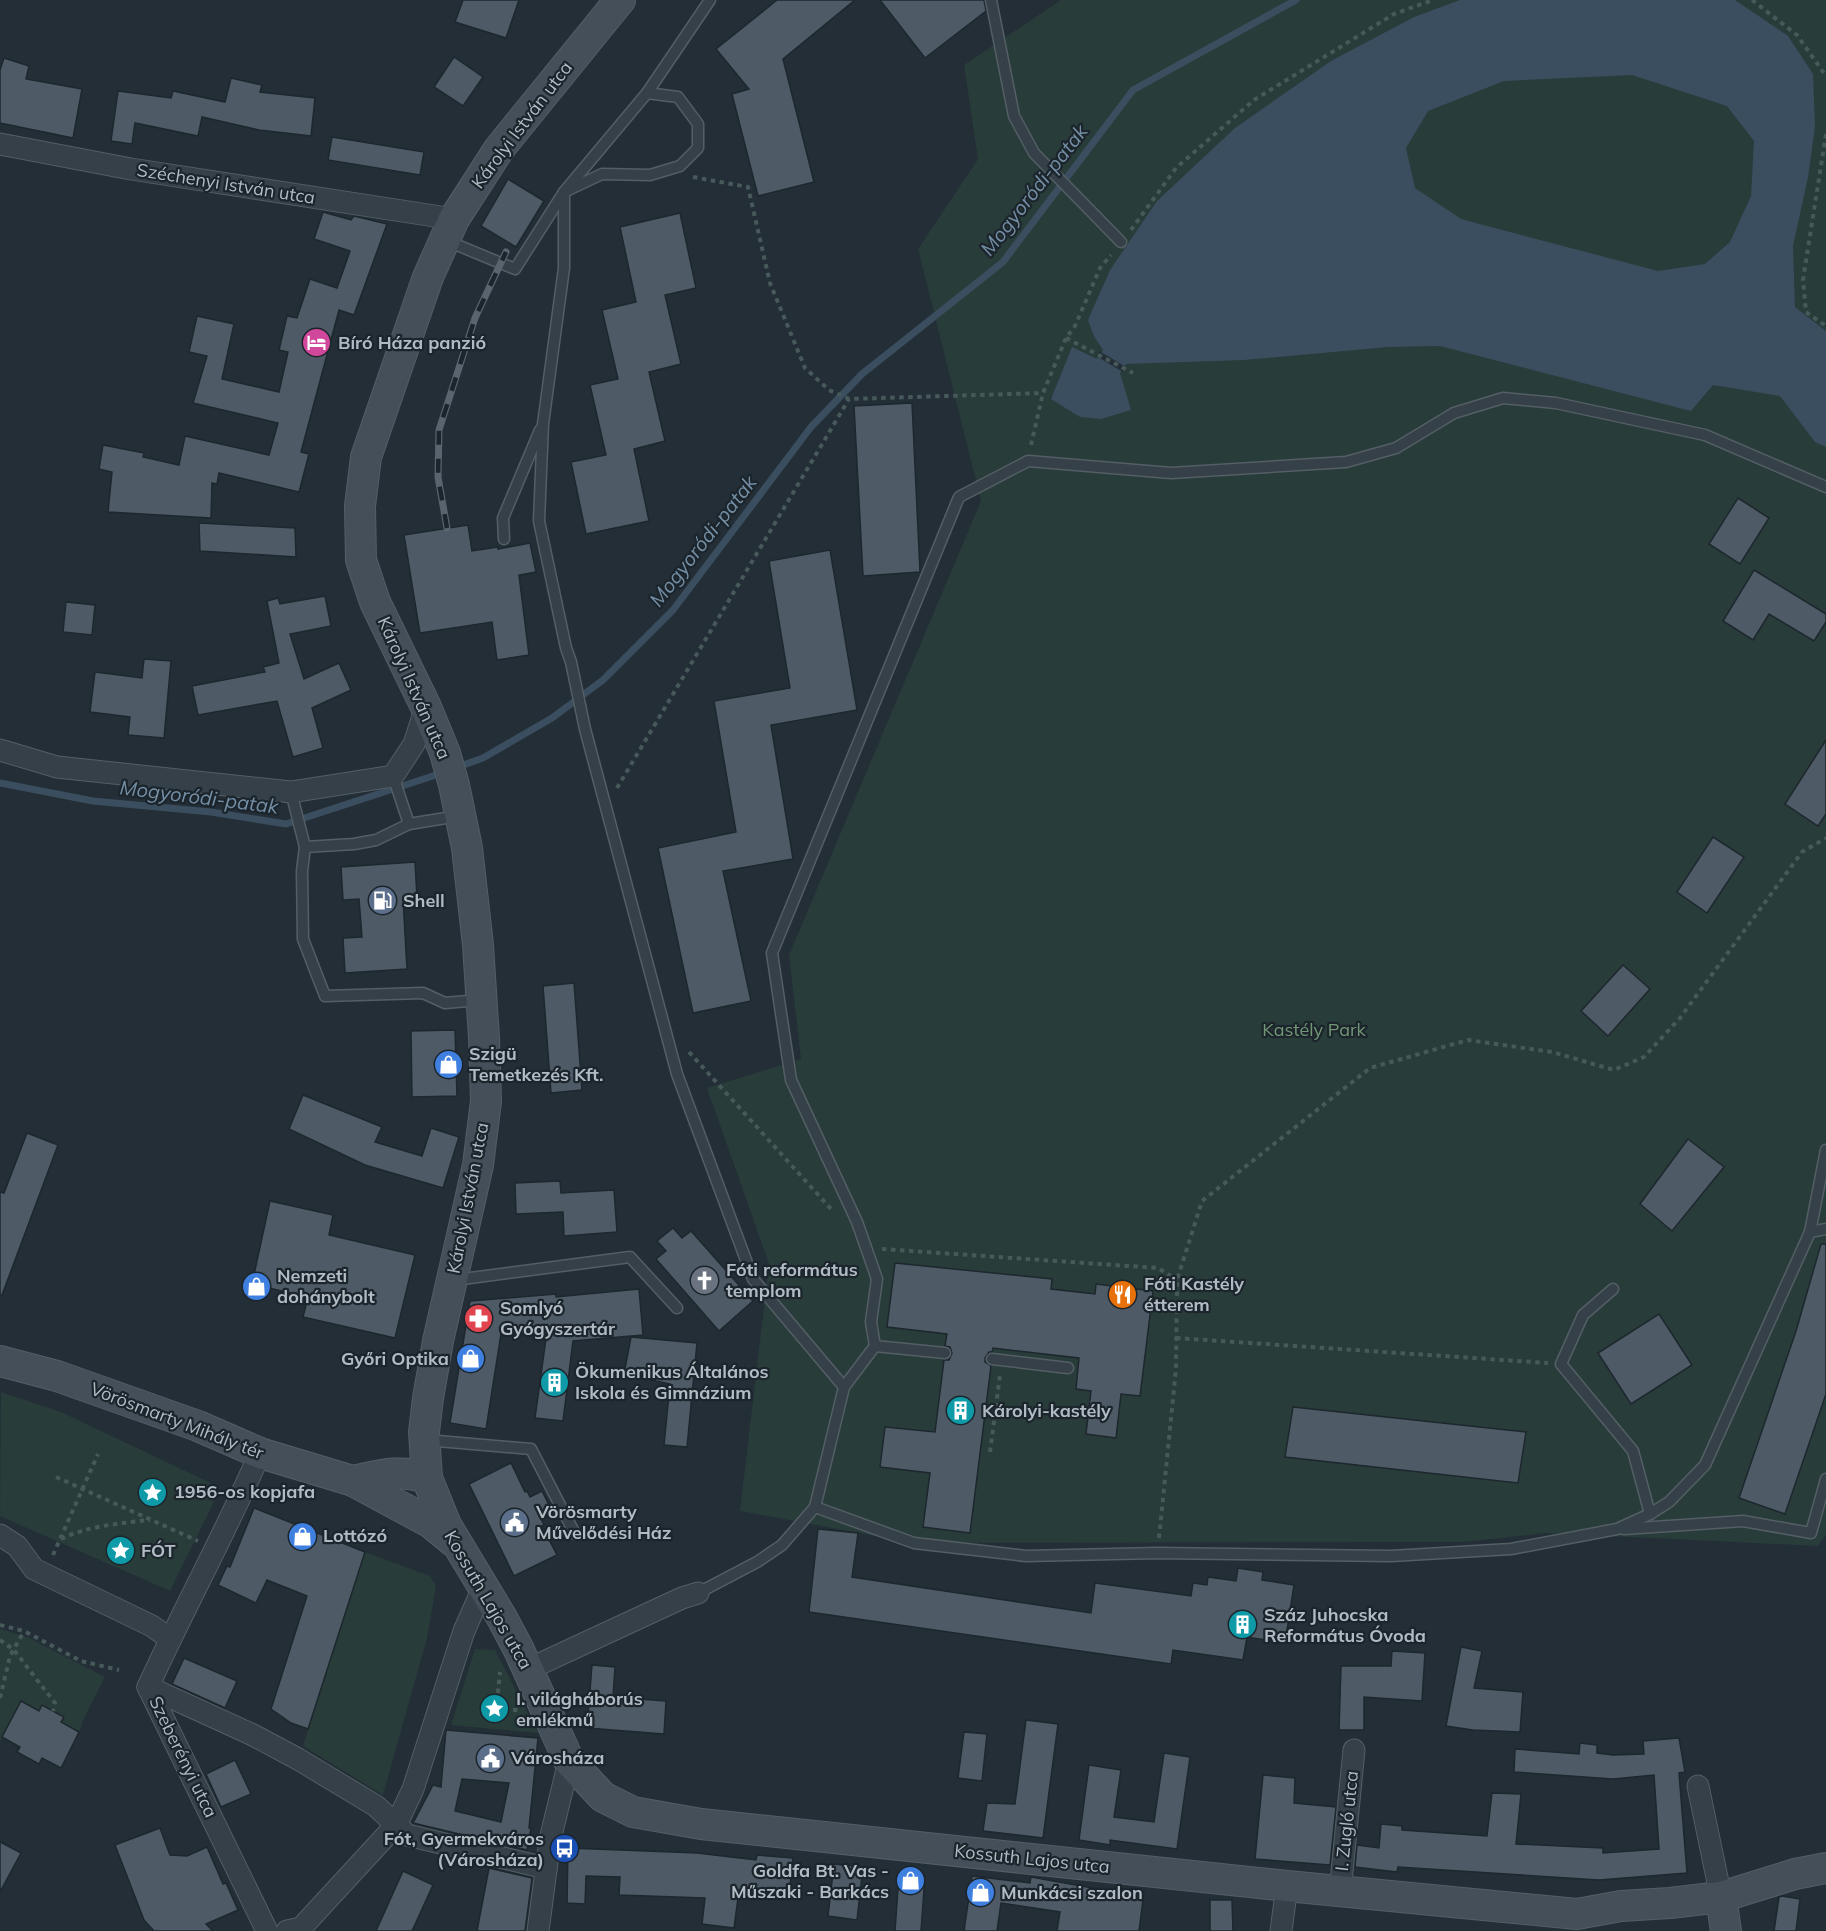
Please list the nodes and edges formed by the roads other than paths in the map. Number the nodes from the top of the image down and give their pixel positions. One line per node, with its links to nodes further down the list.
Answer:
1 (710, 0): 4 (lane)
2 (991, 0): 8 (lane)
3 (612, 4): 7 (main road, Károlyi István utca)
4 (647, 93): 6 (lane); 6 (lane)
5 (0, 144): 7 (street, Széchenyi István utca)
6 (564, 192): 7 (lane); 9 (lane)
7 (449, 229): 12 (main road, Károlyi István utca)
8 (1121, 242)
9 (543, 424): 11 (lane); 31 (lane)
10 (1826, 487): 26 (lane)
11 (504, 539)
12 (426, 707): 14 (street); 16 (main road, Károlyi István utca)
13 (0, 750): 15 (street)
14 (394, 779): 15 (street); 17 (lane)
15 (292, 799): 18 (lane)
16 (461, 815): 17 (lane); 19 (main road, Károlyi István utca)
17 (409, 824): 18 (lane)
18 (305, 847): 19 (lane)
19 (481, 1000): 23 (main road, Károlyi István utca)
20 (1826, 1150): 22 (lane)
21 (1826, 1229): 22 (lane)
22 (1810, 1232): 38 (lane)
23 (452, 1281): 25 (lane); 32 (main road, Károlyi István utca)
24 (1613, 1289): 38 (lane)
25 (677, 1308)
26 (875, 1346): 27 (lane); 31 (lane)
27 (945, 1353)
28 (997, 1360): 30 (lane)
29 (0, 1361): 33 (main road, Vörösmarty Mihály tér)
30 (1068, 1368)
31 (843, 1386): 37 (lane)
32 (424, 1436): 34 (main road, Károlyi István utca); 36 (main road); 40 (lane)
33 (260, 1453): 36 (main road, Vörösmarty Mihály tér); 45 (street, Szeberényi utca)
34 (427, 1478): 36 (main road, Vörösmarty Mihály tér); 42 (main road, Kossuth Lajos utca)
35 (1826, 1479): 39 (lane)
36 (370, 1481): 42 (main road, Vörösmarty Mihály tér)
37 (815, 1507): 39 (lane); 44 (lane)
38 (1650, 1514): 39 (lane)
39 (1617, 1529)
40 (575, 1534)
41 (0, 1535): 45 (street)
42 (455, 1543): 43 (main road, Kossuth Lajos utca)
43 (483, 1588): 46 (main road, Kossuth Lajos utca); 51 (street)
44 (698, 1593): 46 (street)
45 (170, 1639): 47 (street, Szeberényi utca)
46 (515, 1668): 49 (main road, Kossuth Lajos utca)
47 (148, 1687): 51 (street); 58 (street, Szeberényi utca)
48 (1354, 1750): 55 (street, I. Zugló utca)
49 (569, 1761): 52 (street); 54 (main road, Kossuth Lajos utca)
50 (1698, 1786): 56 (street)
51 (396, 1825): 52 (street); 57 (street)
52 (546, 1868): 59 (street)
53 (1826, 1868): 56 (main road, Kossuth Lajos utca)
54 (1287, 1886): 55 (main road, Kossuth Lajos utca); 60 (street)
55 (1340, 1892): 56 (main road, Kossuth Lajos utca)
56 (1721, 1897): 61 (main road)
57 (297, 1930)
58 (267, 1931)
59 (538, 1931)
60 (1281, 1931)
61 (1726, 1931)

